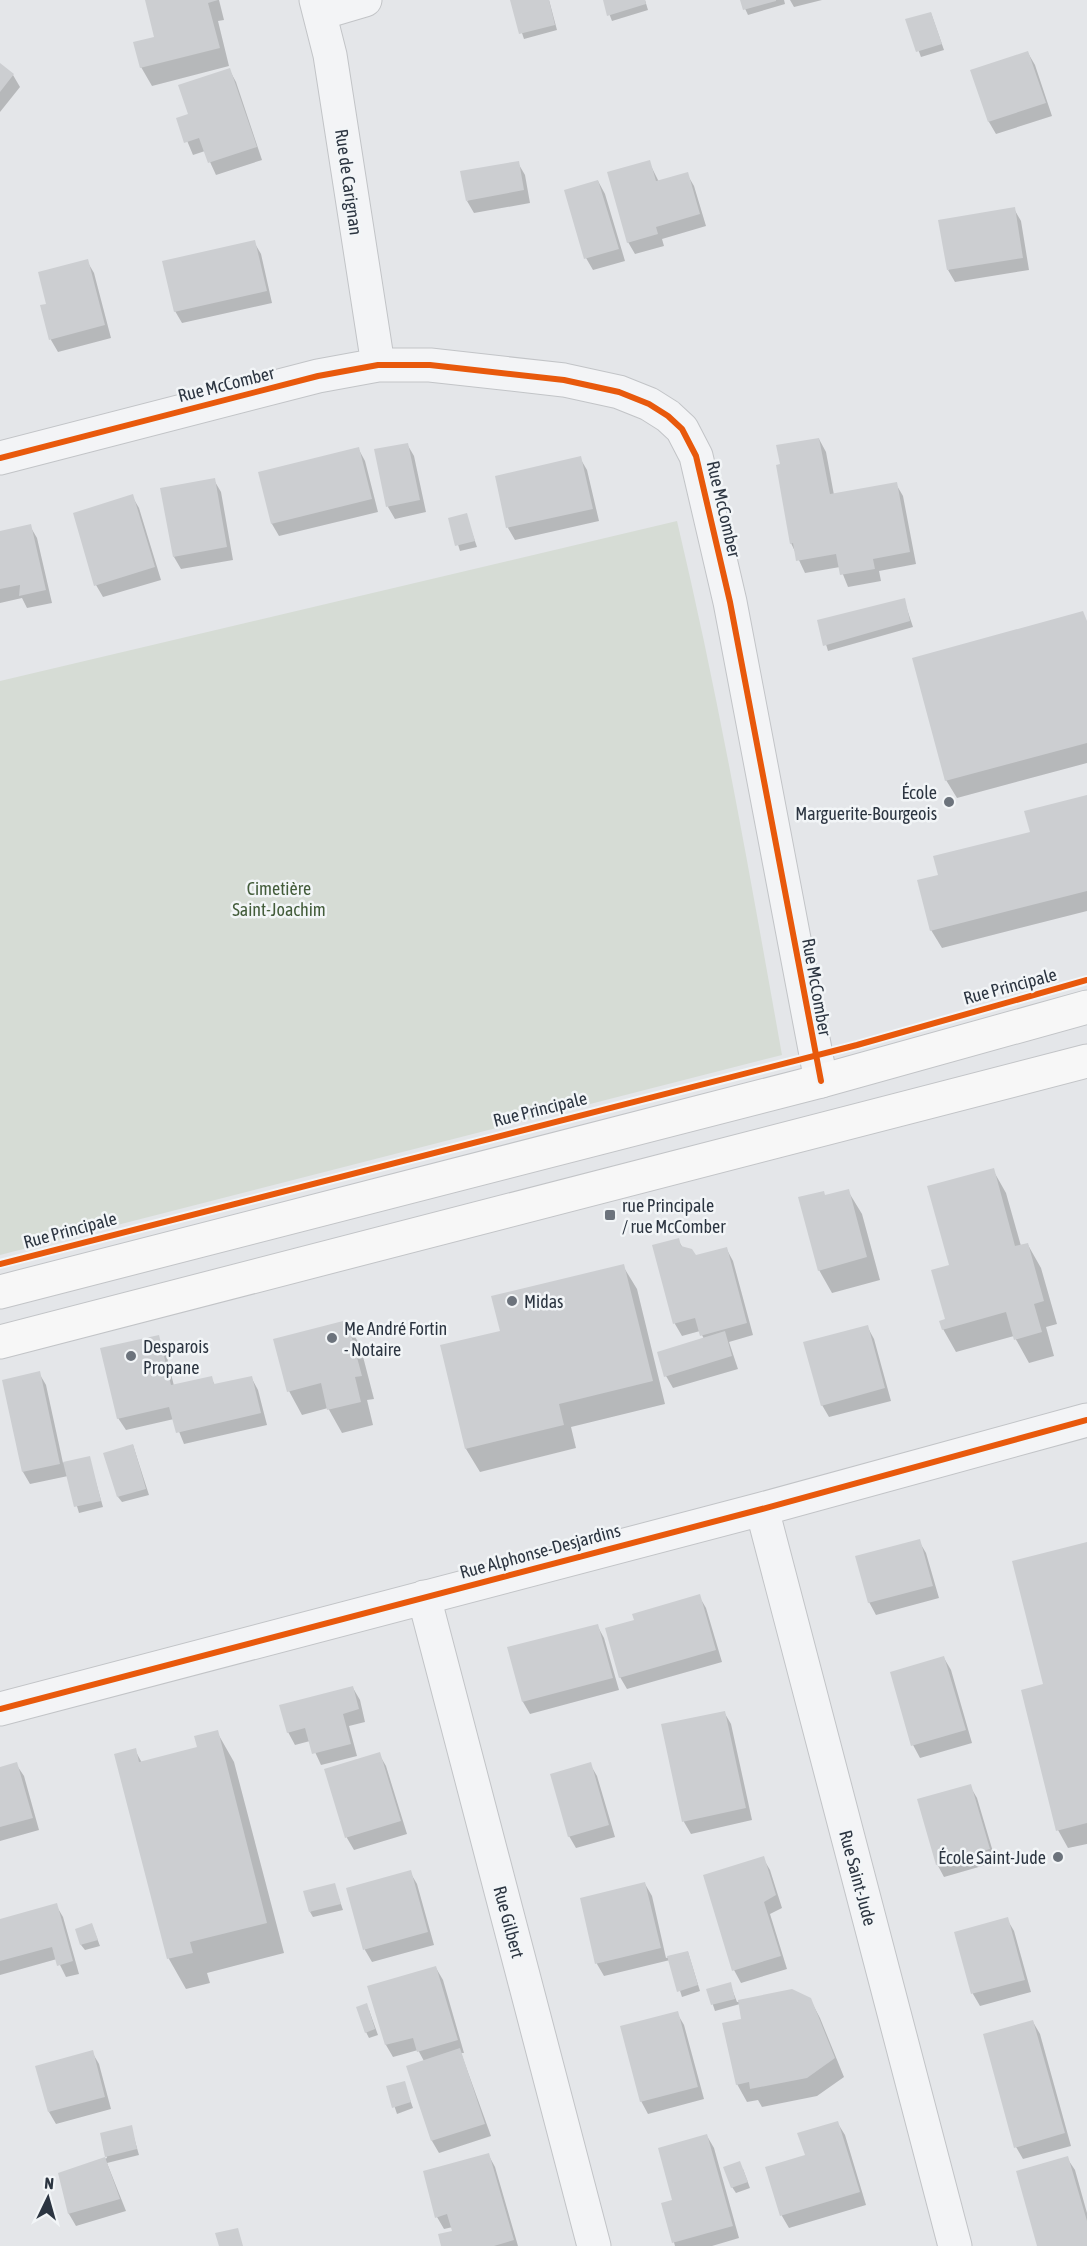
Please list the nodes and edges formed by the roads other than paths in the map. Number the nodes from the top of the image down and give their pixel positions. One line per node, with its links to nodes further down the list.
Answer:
1 (365, 0): 2 (street)
2 (318, 7): 3 (street, Rue de Carignan)
3 (378, 365): 4 (street, Rue McComber); 7 (street, Rue McComber)
4 (0, 458)
5 (1087, 1007): 7 (street)
6 (1087, 1061): 9 (street)
7 (821, 1081): 8 (street)
8 (0, 1292)
9 (0, 1342)
10 (1087, 1420): 11 (street, Rue Alphonse-Desjardins)
11 (762, 1509): 12 (street, Rue Alphonse-Desjardins); 15 (street, Rue Saint-Jude)
12 (424, 1597): 13 (street, Rue Alphonse-Desjardins); 14 (street, Rue Gilbert)
13 (0, 1709)
14 (594, 2246)
15 (956, 2246)

